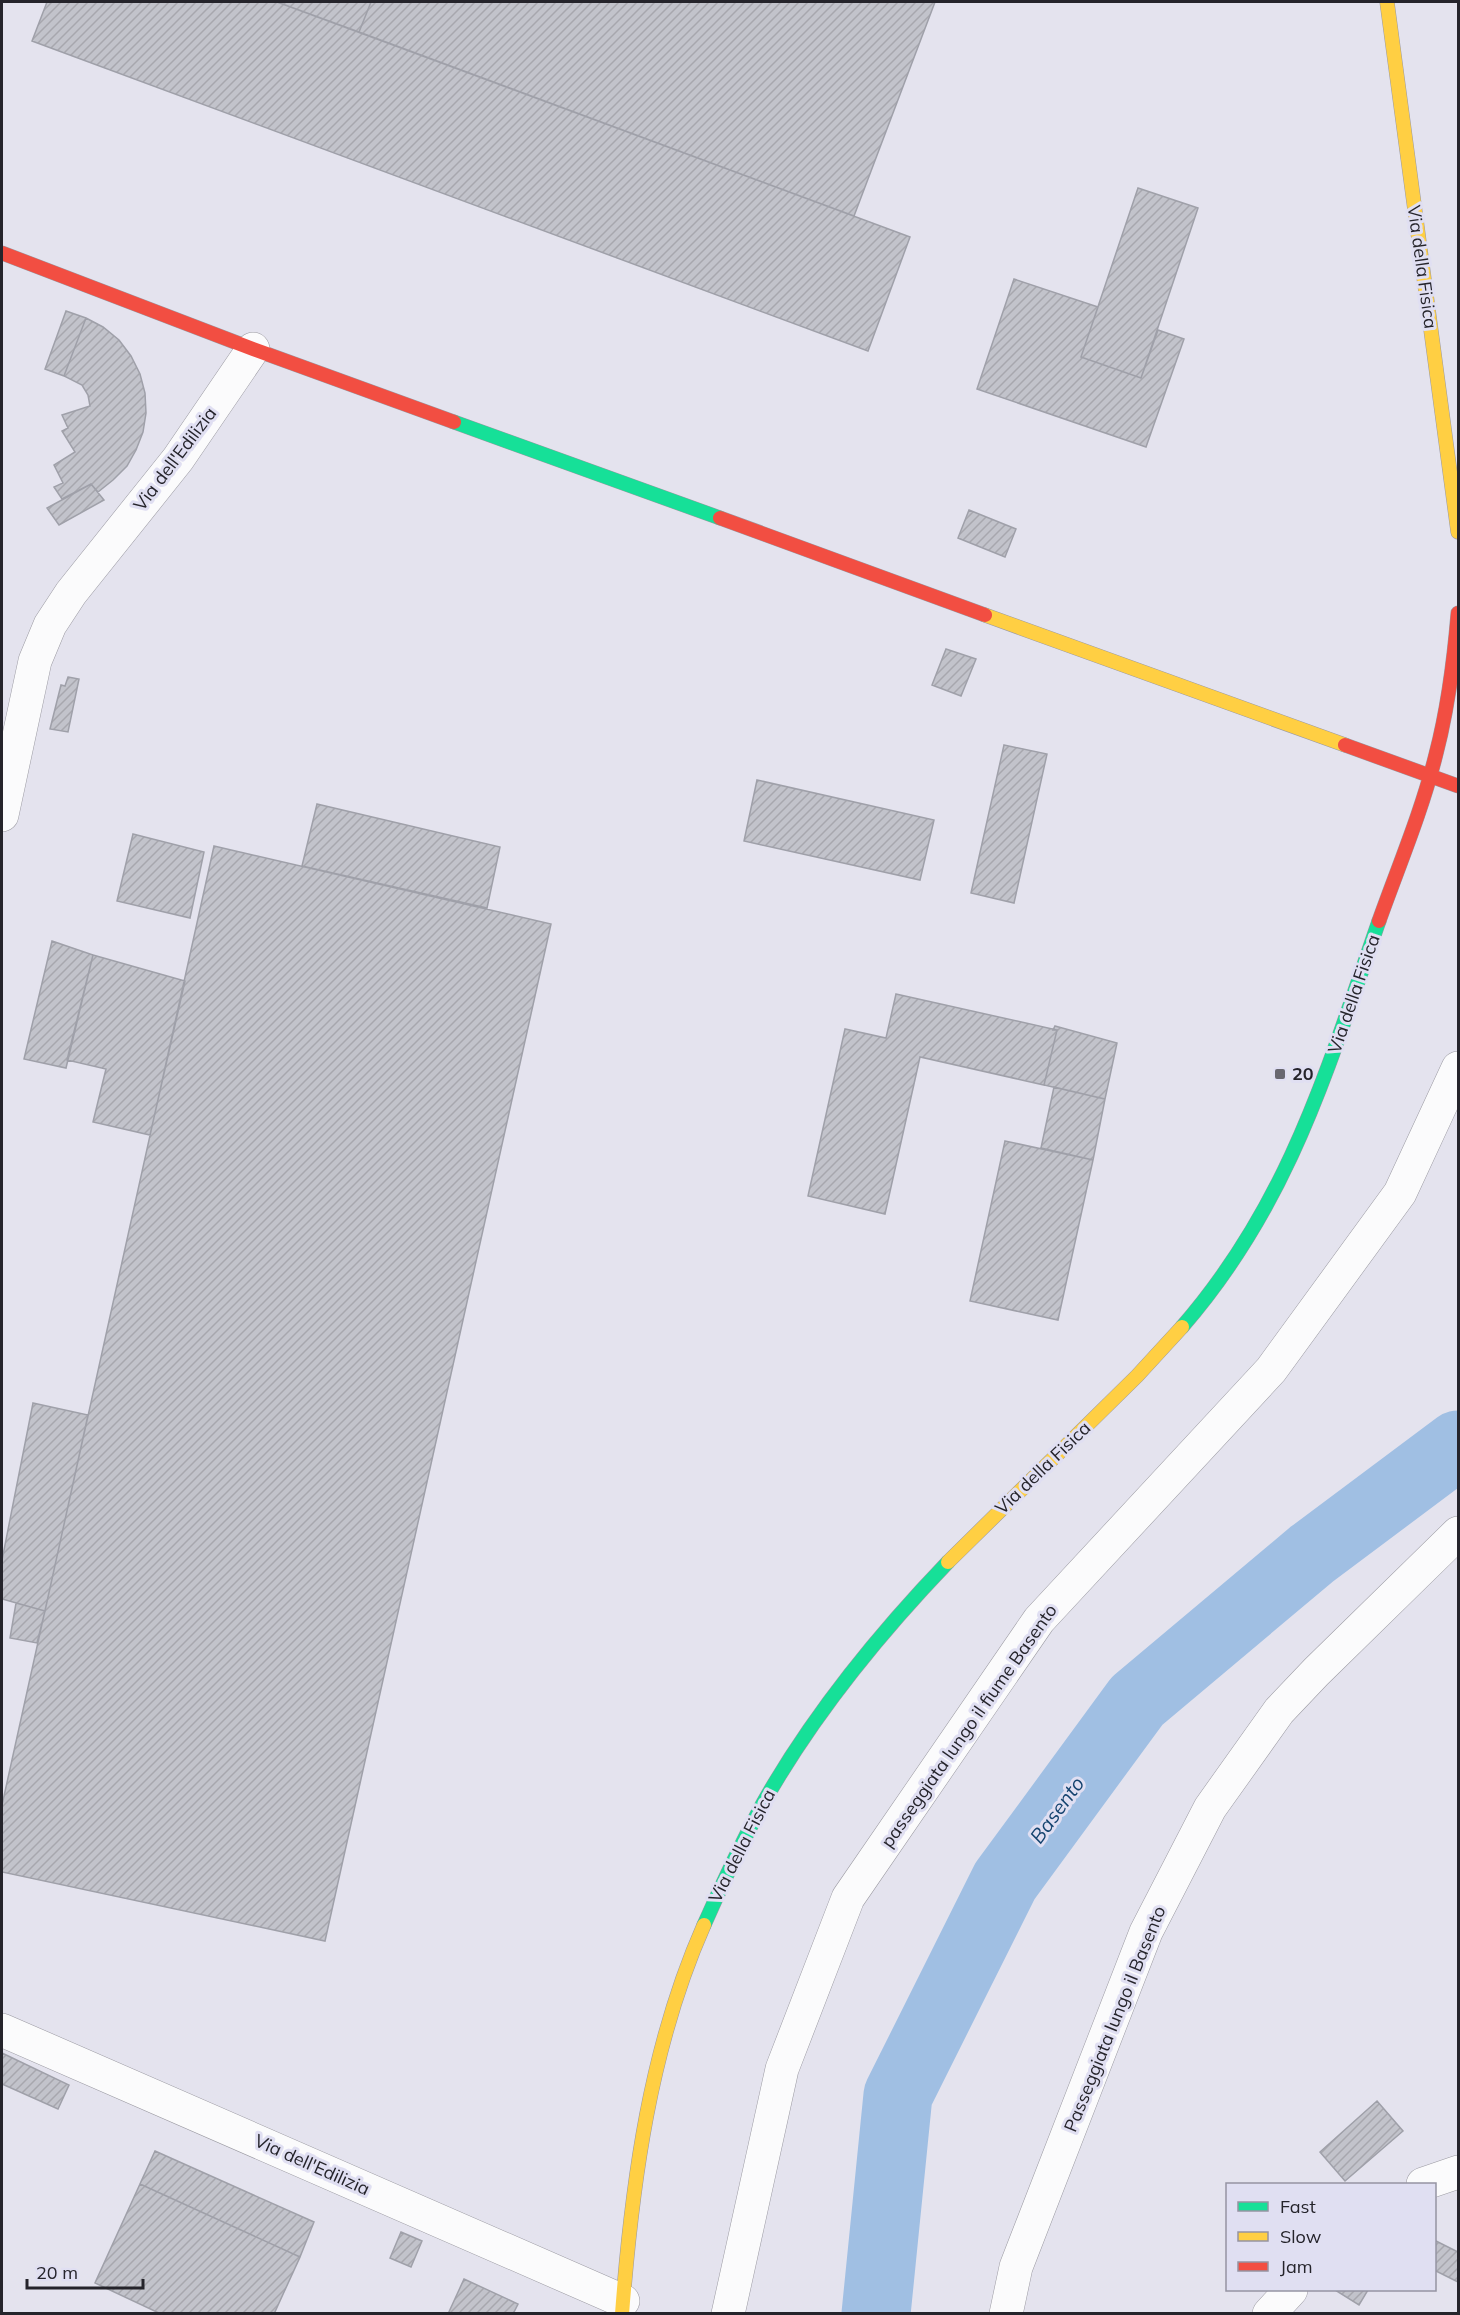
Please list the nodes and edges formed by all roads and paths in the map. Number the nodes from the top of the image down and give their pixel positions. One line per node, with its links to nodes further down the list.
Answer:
1 (1387, 2): 4 (street, Via della Fisica)
2 (2, 253): 3 (street)
3 (253, 349): 6 (street); 8 (street, Via dell'Edilizia)
4 (1458, 532)
5 (1458, 613): 6 (street, Via della Fisica)
6 (1430, 776): 7 (street); 15 (street, Via della Fisica)
7 (1458, 786)
8 (2, 815)
9 (1458, 1068): 16 (street, passeggiata lungo il fiume Basento)
10 (1458, 1533): 17 (street, Passeggiata lungo il Basento)
11 (2, 2030): 15 (street, Via dell'Edilizia)
12 (1458, 2172): 13 (street)
13 (1426, 2183)
14 (1288, 2291): 18 (street)
15 (623, 2307)
16 (728, 2313)
17 (1006, 2313)
18 (1269, 2313)

